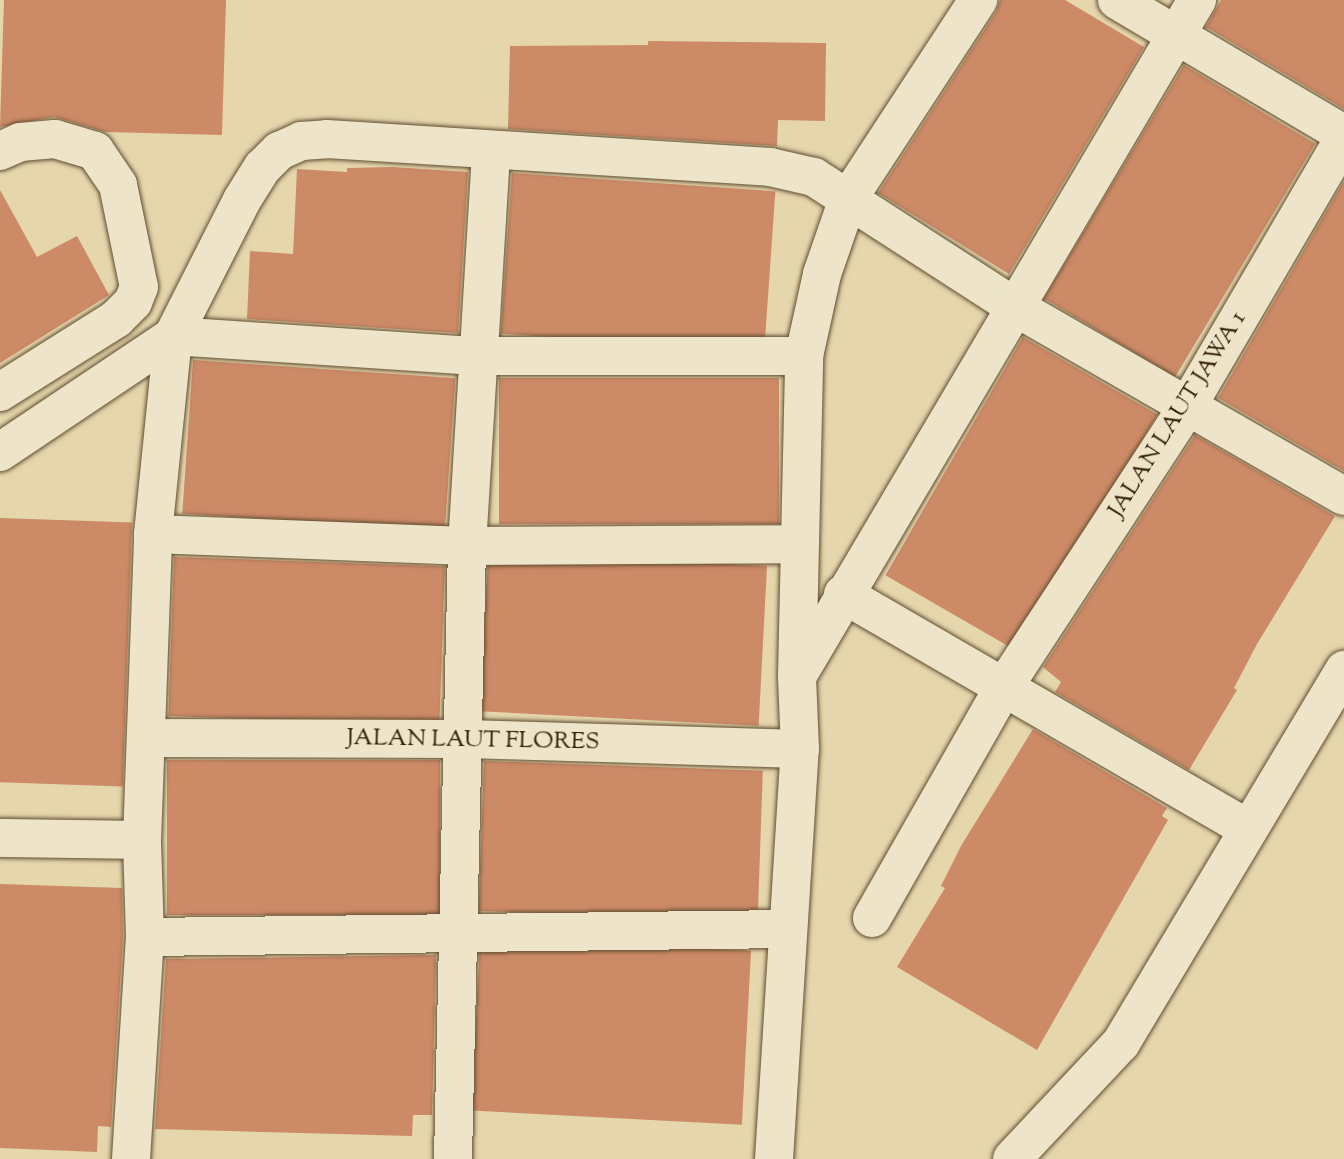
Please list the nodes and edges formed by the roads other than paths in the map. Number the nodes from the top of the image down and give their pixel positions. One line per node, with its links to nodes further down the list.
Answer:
1 (978, 0): 8 (street)
2 (1117, 0): 4 (street)
3 (1197, 0): 4 (street)
4 (1174, 37): 5 (street); 9 (street)
5 (1344, 136): 14 (street, JALAN LAUT JAWA 1)
6 (0, 151): 13 (street)
7 (491, 152): 8 (street); 10 (street); 11 (street)
8 (848, 199): 9 (street); 12 (street)
9 (1015, 307): 14 (street); 20 (street)
10 (173, 336): 11 (street); 15 (street); 17 (street)
11 (476, 356): 12 (street); 19 (street)
12 (804, 356): 18 (street)
13 (0, 393)
14 (1187, 407): 16 (street); 23 (street, JALAN LAUT JAWA 1)
15 (0, 452)
16 (1344, 496)
17 (153, 534): 19 (street); 24 (street)
18 (799, 544): 19 (street); 22 (street)
19 (467, 546): 25 (street)
20 (843, 594): 22 (street); 23 (street)
21 (1344, 670): 27 (street)
22 (797, 676): 26 (street)
23 (1004, 687): 27 (street); 30 (street, JALAN LAUT JAWA 1)
24 (146, 738): 25 (street, JALAN LAUT FLORES); 29 (street)
25 (466, 739): 26 (street, JALAN LAUT FLORES); 32 (street)
26 (800, 749): 31 (street)
27 (1248, 829): 37 (street)
28 (0, 838): 29 (street)
29 (142, 840): 33 (street)
30 (872, 918)
31 (787, 929): 32 (street); 36 (street)
32 (461, 936): 33 (street); 35 (street)
33 (145, 937): 34 (street)
34 (131, 1159)
35 (453, 1159)
36 (774, 1159)
37 (1012, 1159)

